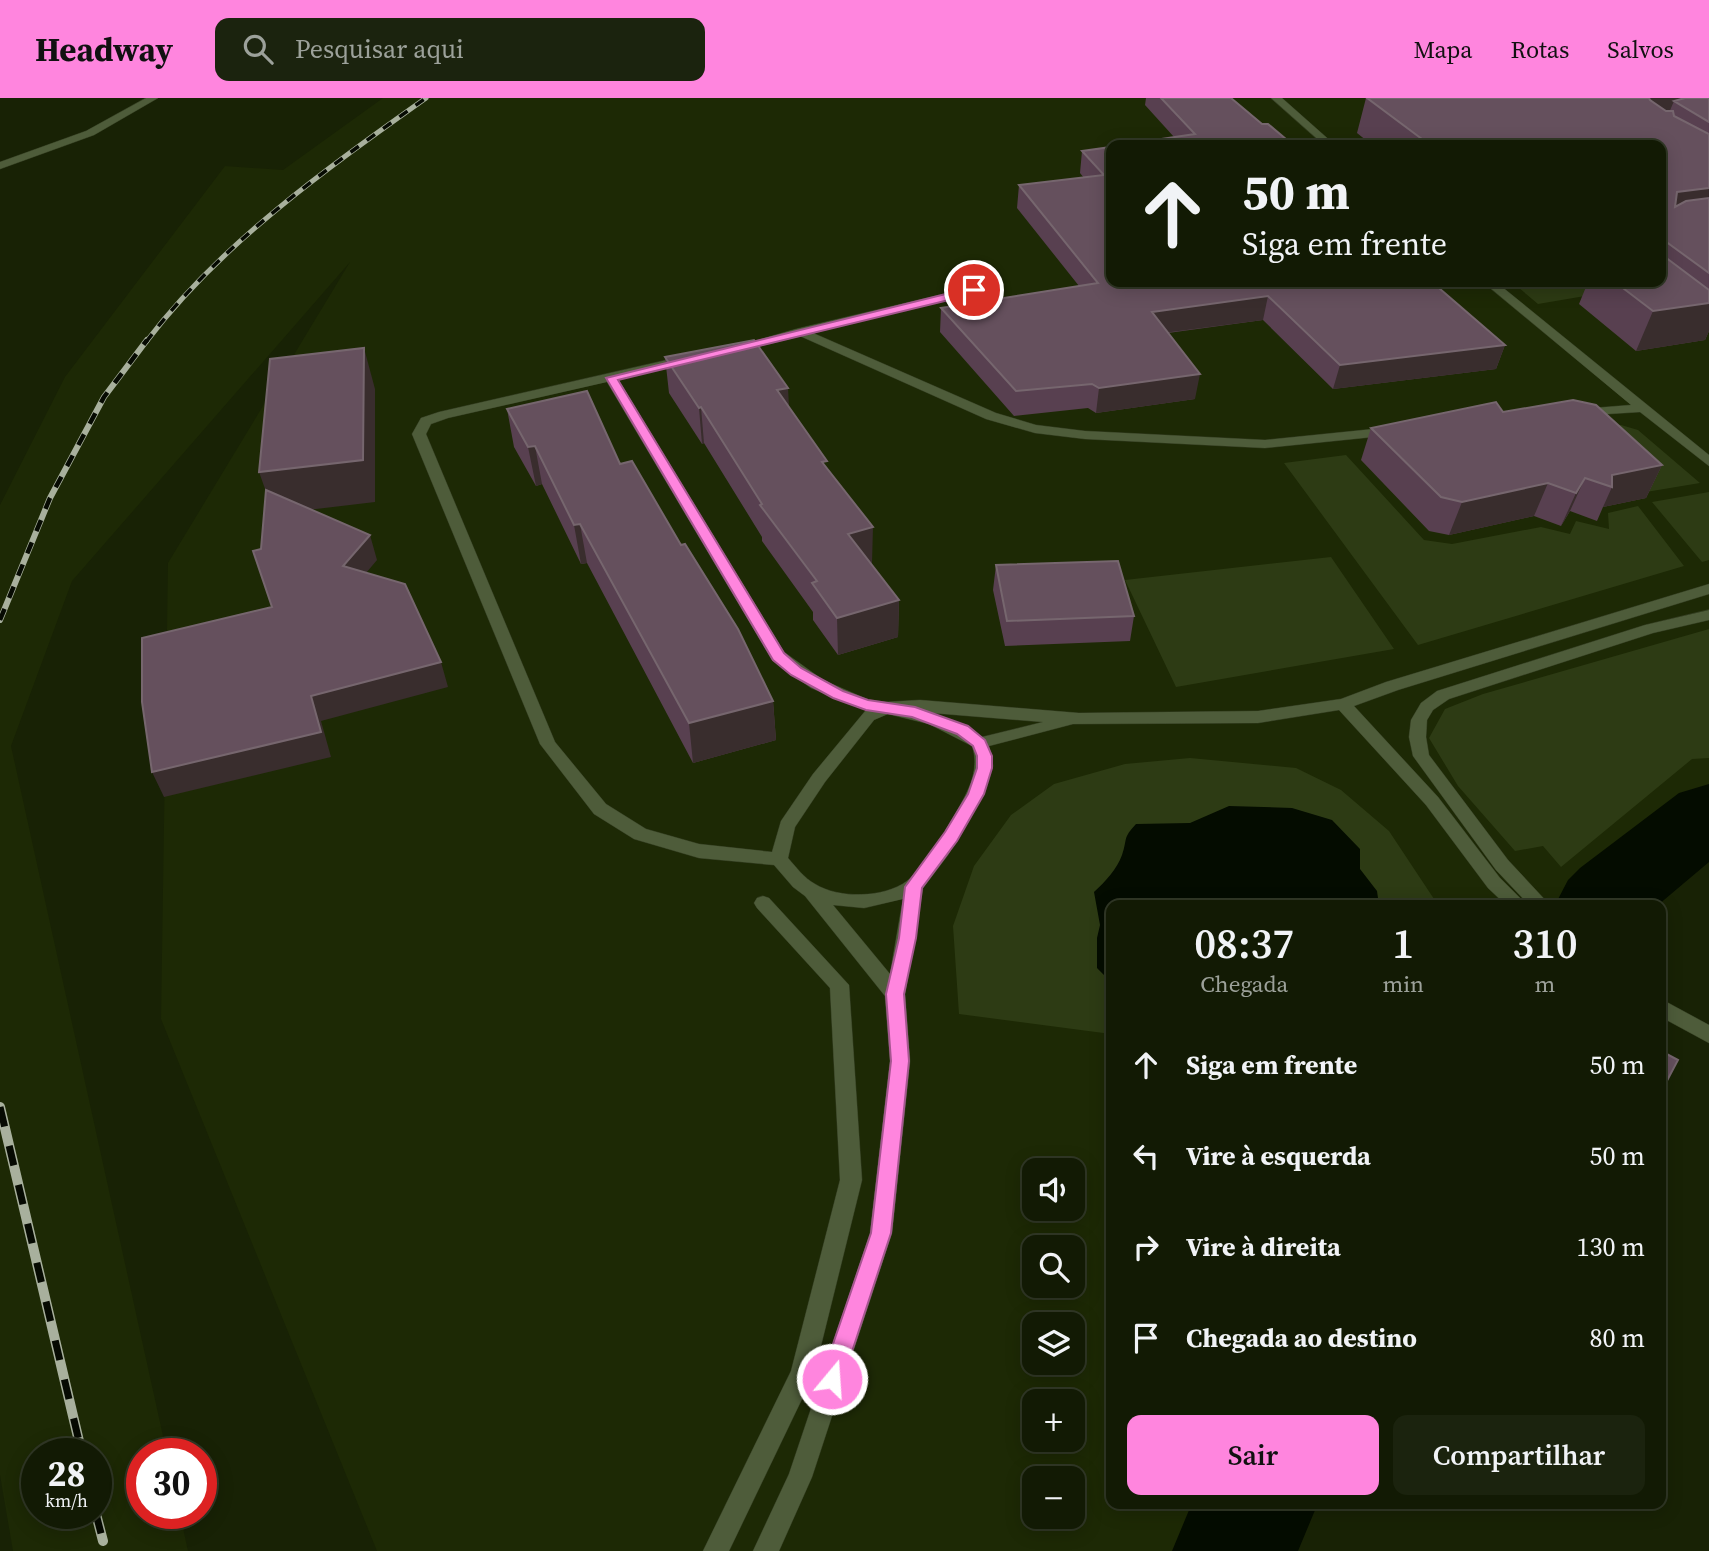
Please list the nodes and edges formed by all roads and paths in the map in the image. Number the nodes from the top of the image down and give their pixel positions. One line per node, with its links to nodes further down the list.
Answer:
1 (153, 98): 4 (street)
2 (1276, 98): 3 (street)
3 (1324, 140)
4 (0, 166)
5 (999, 284): 7 (street)
6 (1495, 287): 11 (street)
7 (800, 332): 8 (street); 13 (street)
8 (719, 352)
9 (706, 355): 10 (street)
10 (611, 378): 18 (street); 21 (street)
11 (1640, 408): 12 (street); 14 (street)
12 (1573, 414)
13 (1411, 430)
14 (1709, 462)
15 (1709, 589): 17 (street)
16 (1709, 615): 25 (street)
17 (1343, 704): 19 (street); 24 (street)
18 (886, 708): 19 (street); 20 (street); 21 (street)
19 (1079, 719): 20 (street)
20 (979, 743): 22 (street)
21 (779, 859): 23 (street)
22 (914, 887): 23 (street); 27 (street)
23 (812, 892): 27 (street)
24 (1513, 900)
25 (1537, 900)
26 (764, 903): 30 (street)
27 (895, 994): 31 (street)
28 (1666, 1010): 29 (street)
29 (1709, 1035)
30 (716, 1551)
31 (766, 1551)

